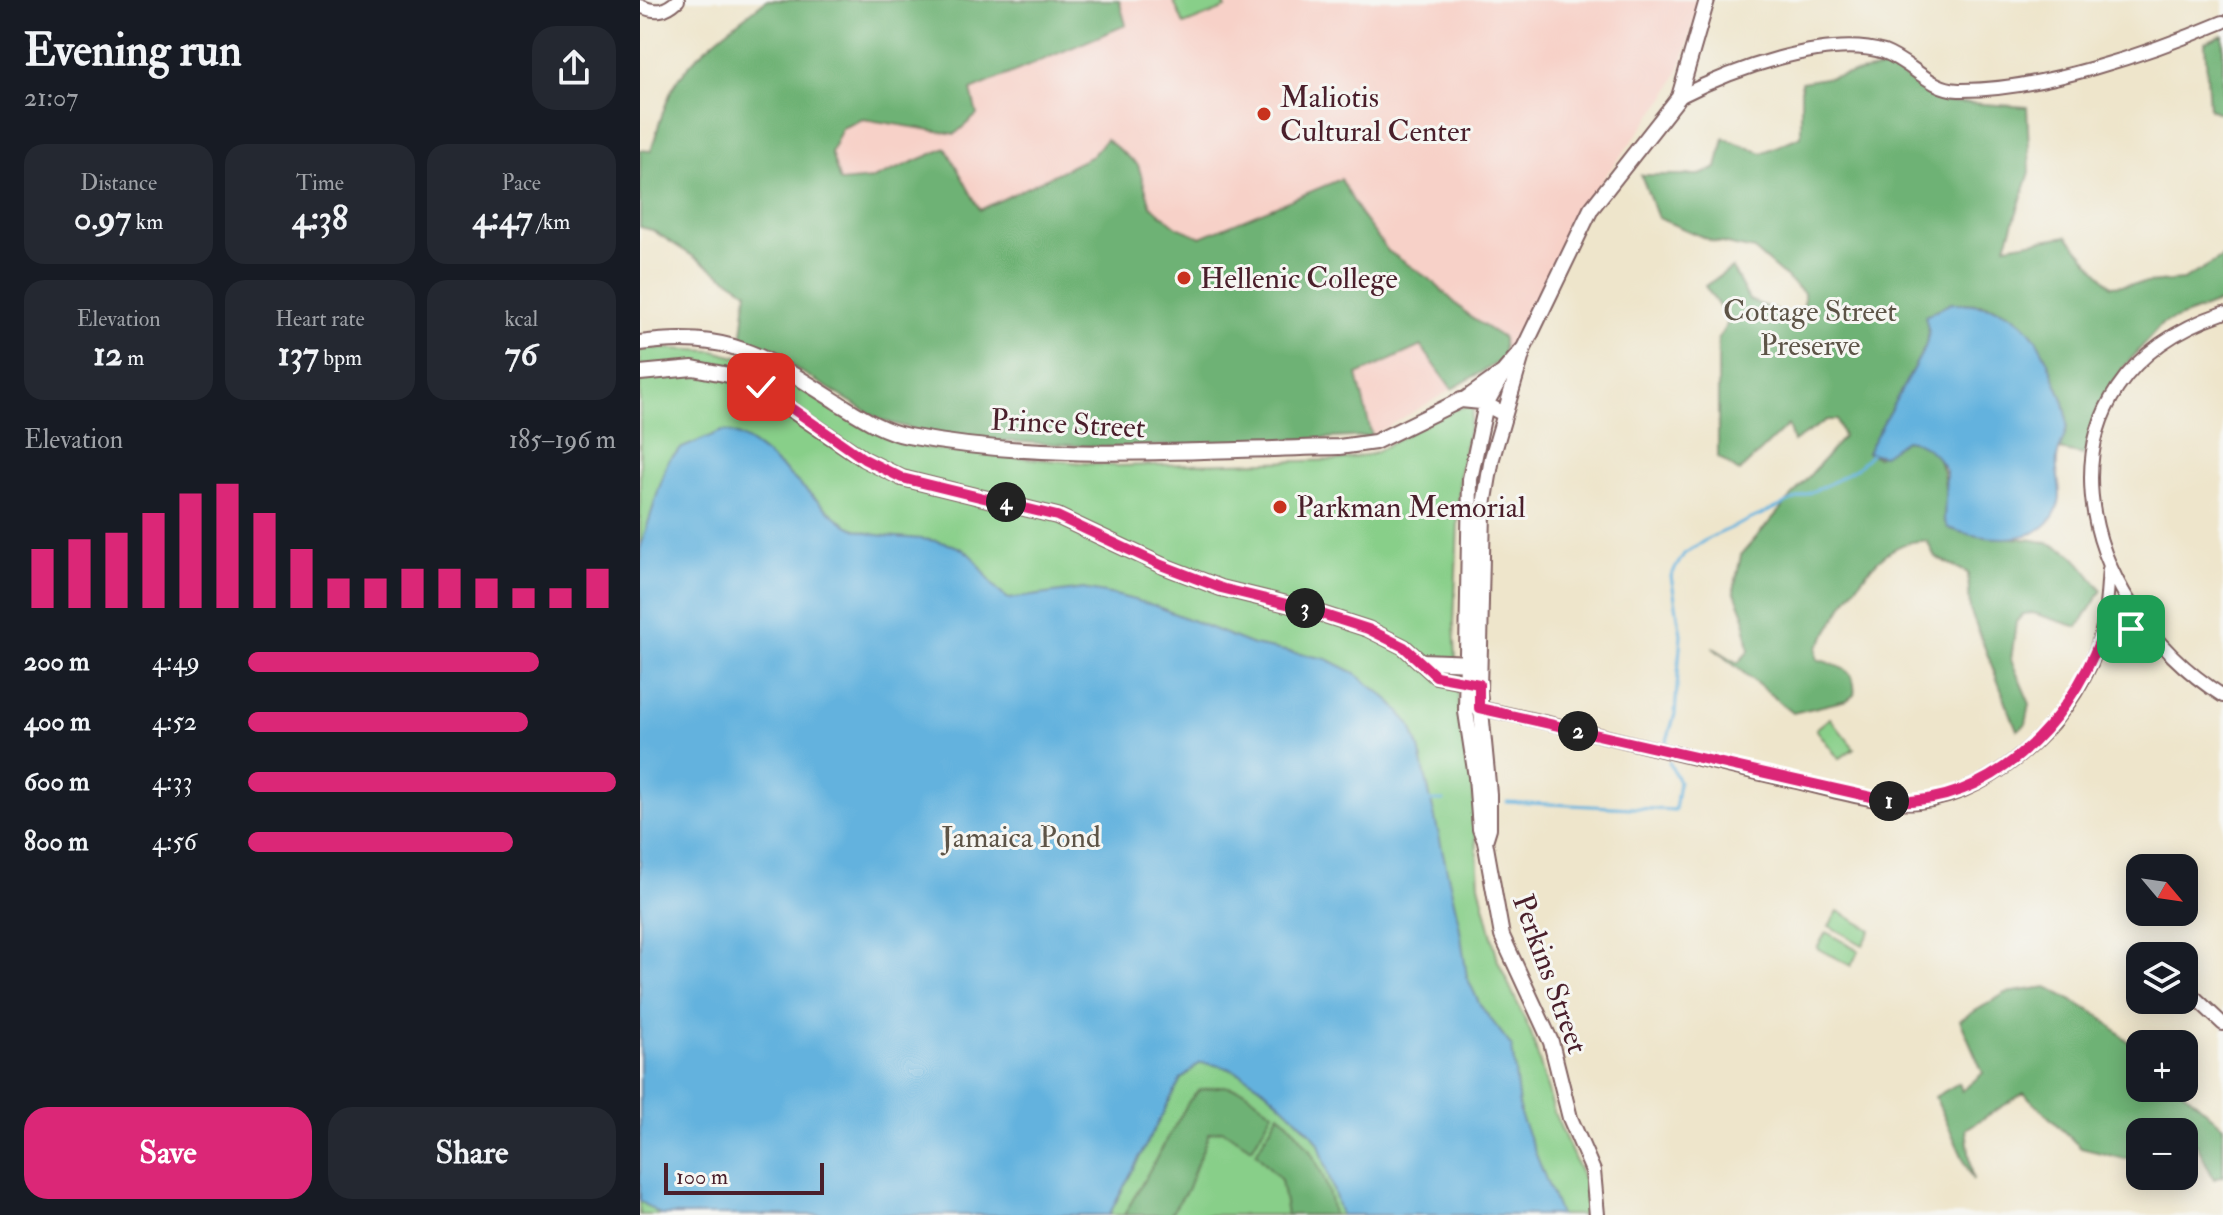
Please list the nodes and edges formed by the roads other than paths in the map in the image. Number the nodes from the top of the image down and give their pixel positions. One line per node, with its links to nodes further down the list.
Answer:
1 (678, 0): 3 (street)
2 (1707, 0): 5 (main road)
3 (640, 6)
4 (2223, 22): 5 (street)
5 (1679, 97): 8 (main road, Perkins Street)
6 (2223, 313): 14 (street)
7 (640, 343): 11 (main road, Prince Street)
8 (1524, 348): 9 (main road, Perkins Street); 13 (main road, Perkins Street)
9 (1505, 370): 11 (main road, Prince Street); 12 (main road, Perkins Street)
10 (640, 373): 17 (main road)
11 (1464, 400): 12 (main road)
12 (1486, 404): 13 (main road); 18 (main road, Perkins Street)
13 (1504, 414): 18 (main road, Perkins Street)
14 (2109, 569): 15 (street); 16 (street)
15 (2144, 627): 16 (street); 20 (street)
16 (2101, 637): 21 (street)
17 (1422, 661): 18 (main road); 19 (main road)
18 (1473, 663): 19 (main road, Perkins Street)
19 (1473, 684): 21 (main road, Perkins Street); 22 (main road, Perkins Street)
20 (2223, 696)
21 (1479, 708): 22 (main road, Perkins Street)
22 (1485, 841): 25 (main road, Perkins Street)
23 (2198, 1000): 24 (street)
24 (2223, 1024)
25 (1597, 1215)

